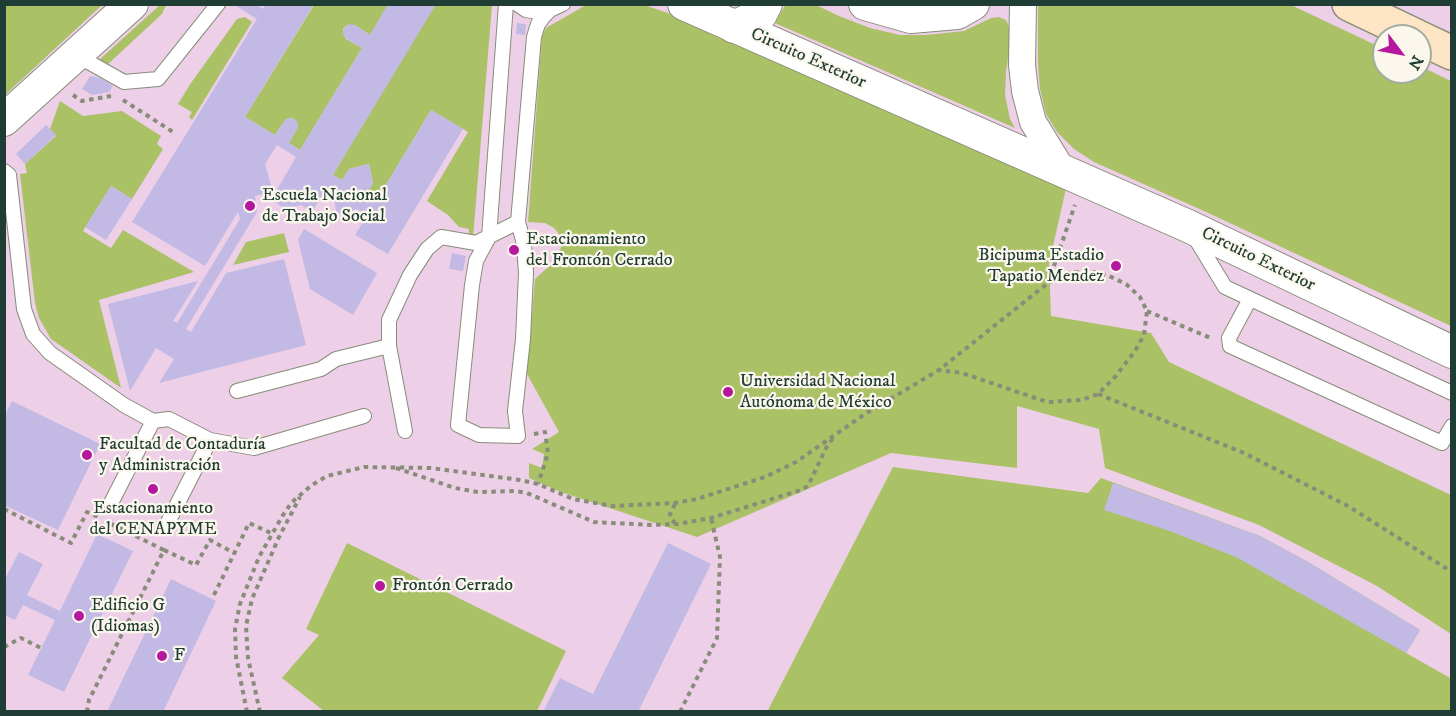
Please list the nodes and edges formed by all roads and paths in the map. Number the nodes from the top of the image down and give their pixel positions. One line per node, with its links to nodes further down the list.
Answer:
1 (132, 4): 16 (street)
2 (218, 4): 16 (lane)
3 (506, 4): 24 (lane)
4 (517, 4): 11 (lane)
5 (684, 4): 13 (street, Circuito Exterior)
6 (766, 4): 13 (street)
7 (865, 4): 8 (street)
8 (973, 4)
9 (1023, 4): 21 (street)
10 (1349, 4): 12 (main road)
11 (557, 7): 22 (lane)
12 (1391, 24)
13 (734, 27): 21 (street, Circuito Exterior)
14 (1432, 44): 15 (main road)
15 (1452, 53)
16 (76, 55): 17 (street)
17 (53, 76): 18 (street); 19 (path)
18 (4, 120)
19 (173, 132)
20 (4, 171): 36 (lane)
21 (1063, 171): 23 (street, Circuito Exterior); 25 (path)
22 (518, 222): 24 (lane); 40 (lane)
23 (1188, 226): 26 (lane); 30 (street, Circuito Exterior)
24 (489, 237): 28 (lane); 40 (lane)
25 (1048, 284): 27 (path); 31 (path)
26 (1250, 299): 29 (lane); 33 (lane)
27 (1147, 311): 29 (path); 34 (path)
28 (389, 345): 32 (lane); 38 (lane)
29 (1230, 346): 37 (lane)
30 (1452, 352)
31 (939, 370): 34 (path); 39 (path)
32 (237, 391)
33 (1452, 393)
34 (1098, 394): 56 (path)
35 (364, 416): 41 (lane)
36 (153, 421): 41 (lane); 47 (lane)
37 (1452, 426)
38 (405, 431)
39 (837, 433): 42 (path); 43 (path)
40 (518, 436): 45 (path)
41 (210, 440): 52 (lane)
42 (817, 448): 43 (path); 48 (path)
43 (822, 456): 50 (path)
44 (390, 466): 45 (path); 46 (path); 51 (path)
45 (538, 484): 48 (path)
46 (302, 494): 53 (path); 62 (path)
47 (111, 503)
48 (675, 503): 51 (path)
49 (4, 509): 54 (path)
50 (711, 518): 51 (path); 63 (path)
51 (677, 524)
52 (165, 528)
53 (271, 533): 55 (path); 61 (path)
54 (164, 550): 55 (path); 60 (path)
55 (234, 554): 57 (path)
56 (1452, 572)
57 (214, 594)
58 (4, 647): 59 (path)
59 (41, 648)
60 (87, 711)
61 (247, 711)
62 (260, 711)
63 (680, 711)

